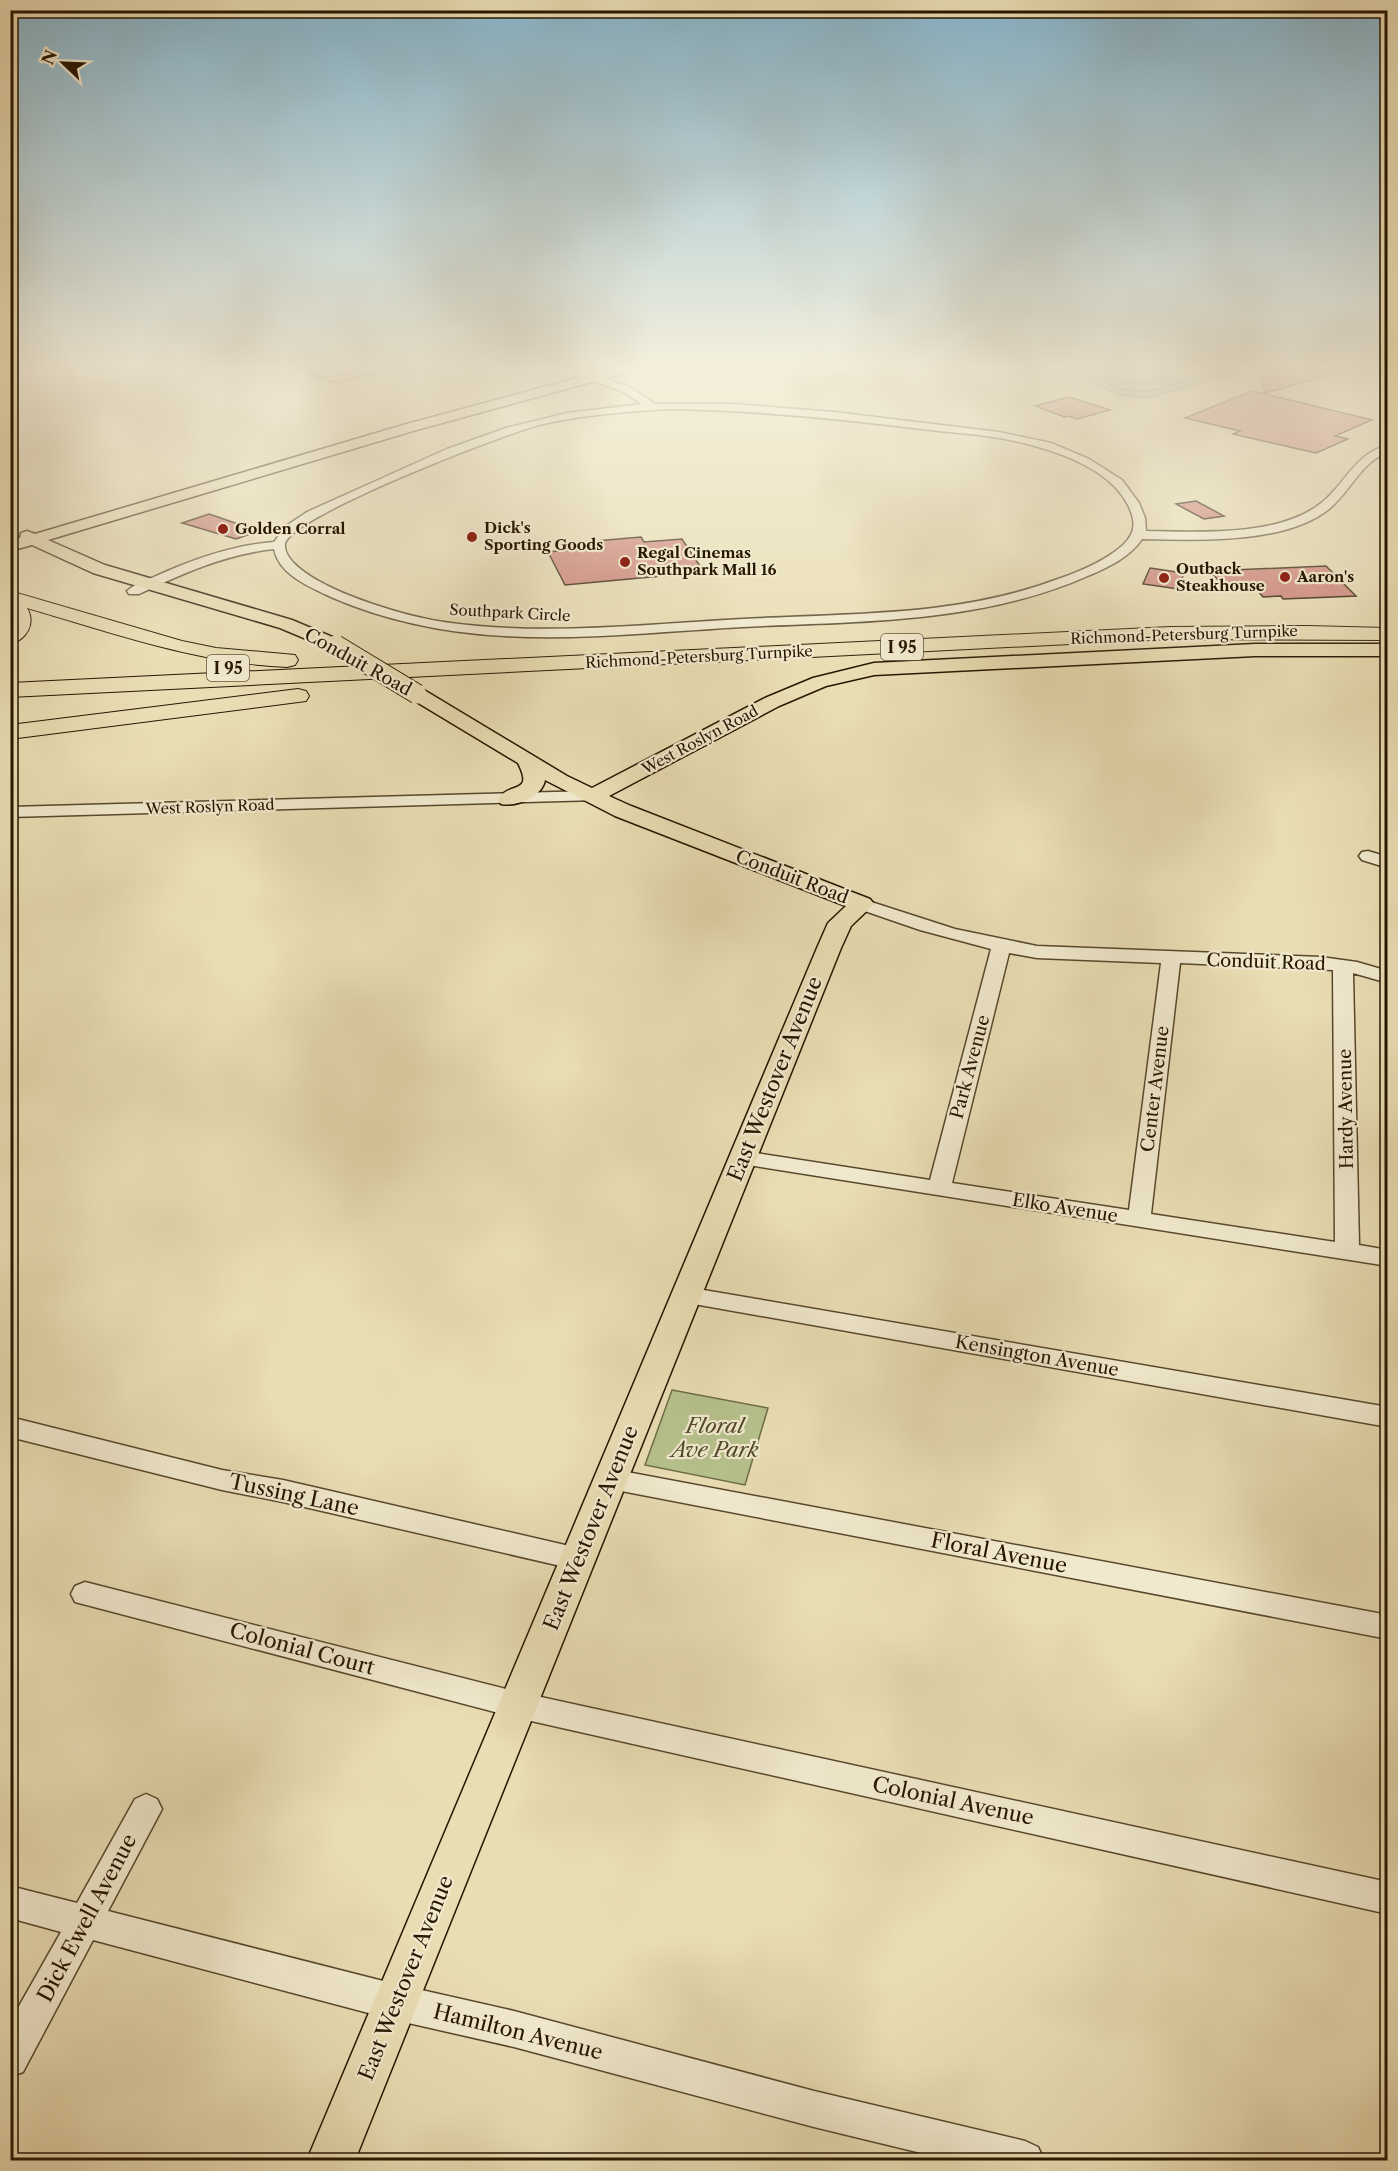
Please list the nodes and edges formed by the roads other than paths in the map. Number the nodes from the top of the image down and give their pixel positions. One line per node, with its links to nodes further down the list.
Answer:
1 (273, 466): 7 (main road)
2 (421, 466): 8 (street)
3 (1093, 466): 5 (street)
4 (1358, 466): 6 (street)
5 (1139, 528): 6 (street); 6 (street); 8 (street, Southpark Circle)
6 (1223, 533)
7 (16, 539): 9 (main road, Conduit Road)
8 (278, 545): 9 (street)
9 (142, 588): 21 (main road, Conduit Road, bridge)
10 (10, 597): 16 (highway)
11 (10, 604): 14 (highway)
12 (1388, 623): 16 (highway, Richmond-Petersburg Turnpike / I 95)
13 (1388, 634): 17 (highway, Richmond-Petersburg Turnpike / I 95)
14 (10, 639)
15 (1388, 650): 22 (main road, West Roslyn Road)
16 (446, 658): 18 (highway, Richmond-Petersburg Turnpike / I 95)
17 (685, 658): 19 (highway, Richmond-Petersburg Turnpike / I 95); 20 (highway)
18 (10, 679)
19 (10, 690)
20 (10, 732)
21 (526, 759): 22 (main road, Conduit Road); 23 (main road)
22 (592, 796): 23 (street, West Roslyn Road); 27 (main road, Conduit Road)
23 (509, 799): 24 (street, West Roslyn Road)
24 (10, 812)
25 (1368, 856): 26 (street)
26 (1388, 863)
27 (812, 885): 28 (main road, Conduit Road); 30 (main road)
28 (862, 904): 29 (street, Conduit Road); 30 (main road, East Westover Avenue)
29 (1001, 947): 31 (street, Conduit Road); 35 (street, Park Avenue)
30 (829, 948): 34 (main road, East Westover Avenue)
31 (1171, 958): 32 (street, Conduit Road); 36 (street, Center Avenue)
32 (1343, 966): 33 (street, Conduit Road); 37 (street, Hardy Avenue)
33 (1388, 977)
34 (743, 1158): 35 (street, Elko Avenue); 39 (main road, East Westover Avenue)
35 (939, 1188): 36 (street, Elko Avenue)
36 (1139, 1220): 37 (street, Elko Avenue)
37 (1347, 1252): 38 (street, Elko Avenue)
38 (1388, 1258)
39 (686, 1295): 40 (street, Kensington Avenue); 42 (main road, East Westover Avenue)
40 (1388, 1417)
41 (10, 1428): 43 (street, Tussing Lane)
42 (611, 1479): 43 (main road, East Westover Avenue); 45 (street, Floral Avenue)
43 (578, 1559): 46 (main road, East Westover Avenue)
44 (85, 1594): 46 (street, Colonial Court)
45 (1388, 1627)
46 (519, 1705): 48 (street, Colonial Avenue); 51 (main road, East Westover Avenue)
47 (146, 1809): 50 (street, Dick Ewell Avenue)
48 (1388, 1898)
49 (10, 1902): 50 (street, Hamilton Avenue)
50 (85, 1922): 51 (street, Hamilton Avenue); 52 (street, Dick Ewell Avenue)
51 (395, 2002): 53 (main road, East Westover Avenue); 54 (street, Hamilton Avenue)
52 (10, 2060)
53 (331, 2160)
54 (1025, 2160)

